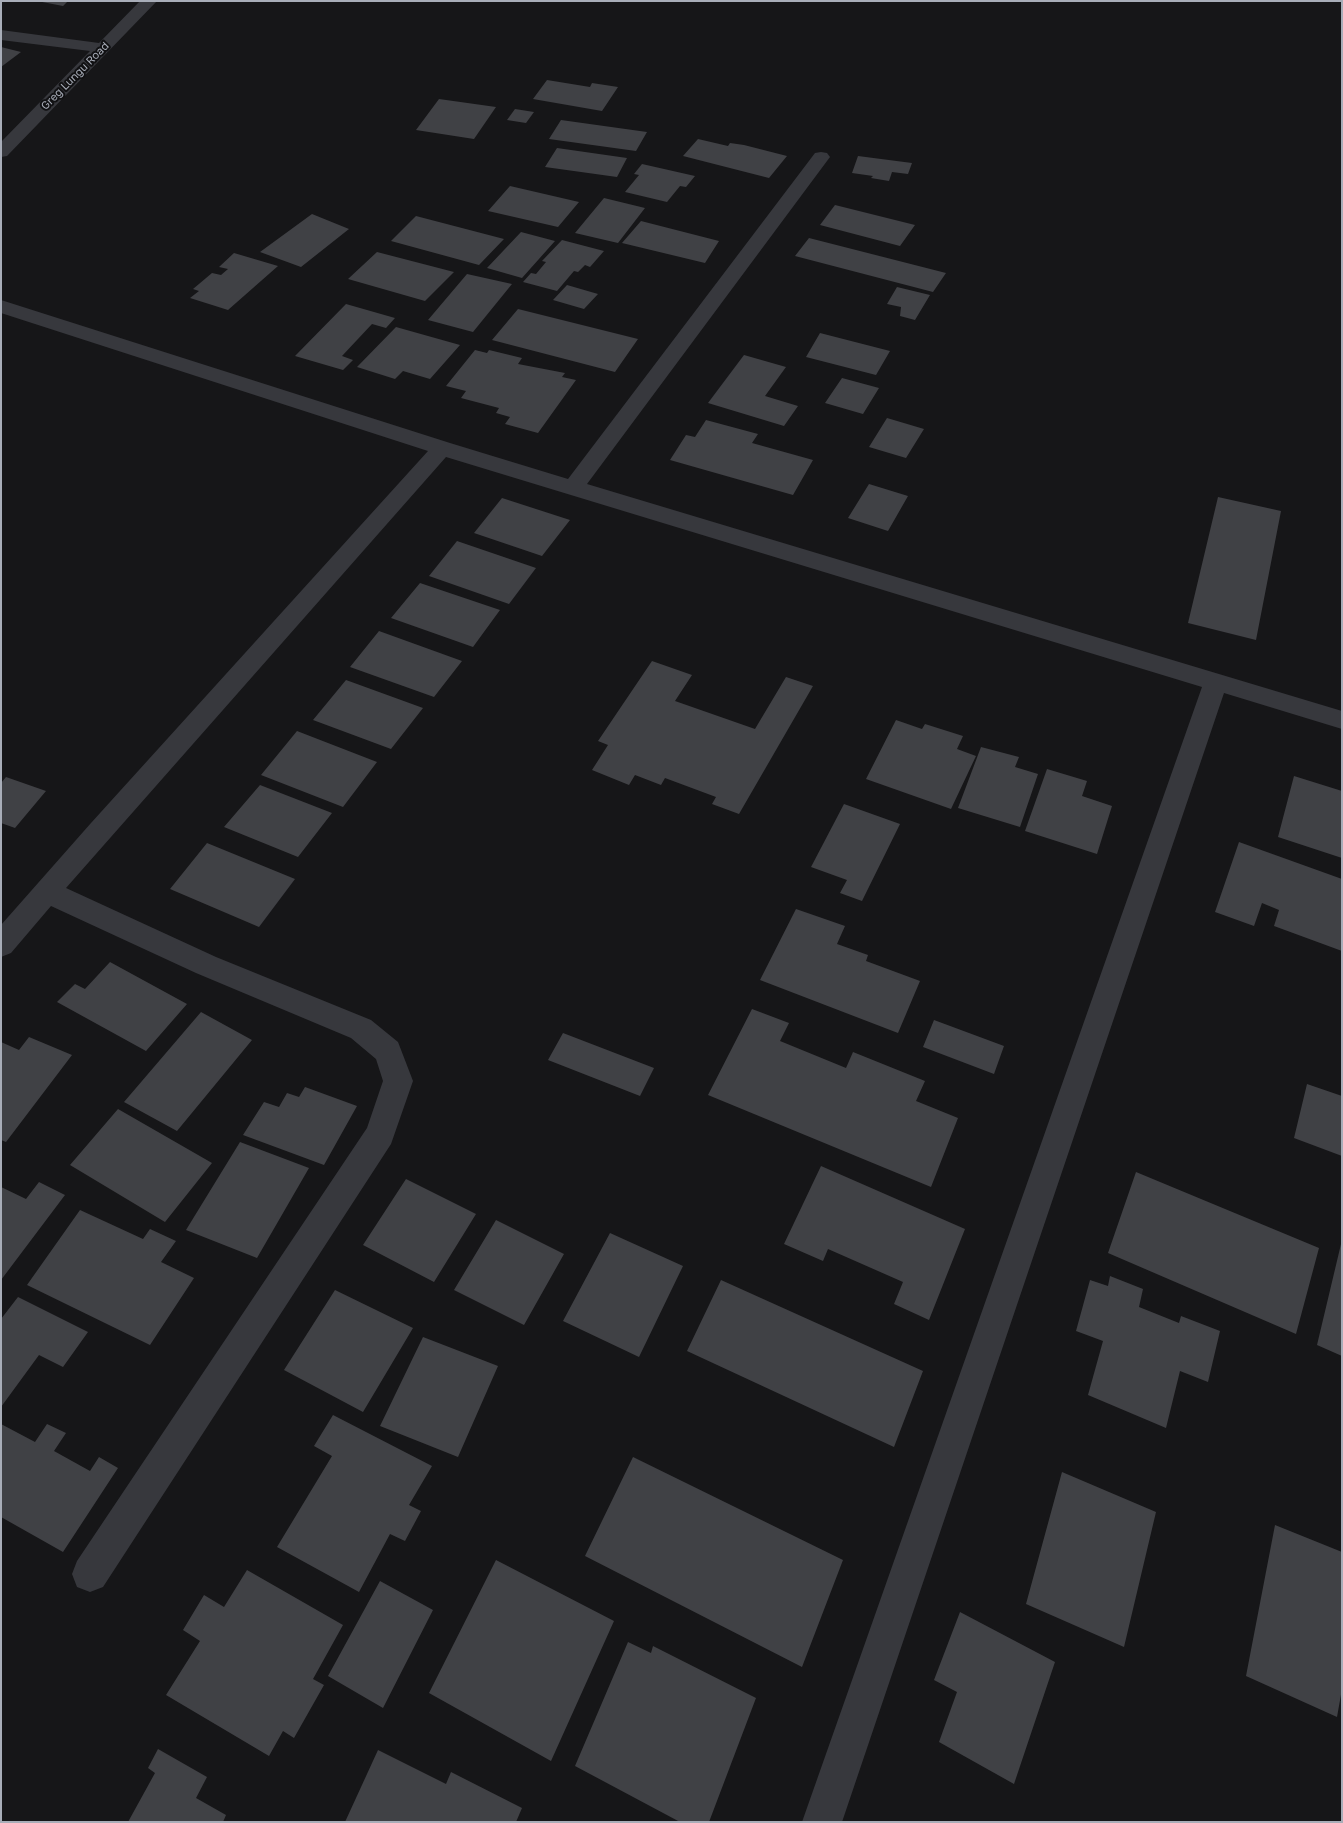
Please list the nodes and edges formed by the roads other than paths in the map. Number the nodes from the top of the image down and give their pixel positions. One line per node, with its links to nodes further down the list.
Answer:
1 (149, 1): 3 (street, Greg Lungu Road)
2 (1, 35): 3 (street)
3 (103, 48): 5 (street, Greg Lungu Road)
4 (1, 126): 5 (street)
5 (23, 129): 6 (street, Greg Lungu Road)
6 (1, 152)
7 (821, 156): 10 (street)
8 (1, 306): 9 (street)
9 (442, 448): 10 (street); 13 (street)
10 (573, 488): 11 (street)
11 (1216, 681): 12 (street); 16 (street)
12 (1342, 720)
13 (46, 892): 14 (street); 15 (street)
14 (1, 945)
15 (90, 1574)
16 (822, 1822)

